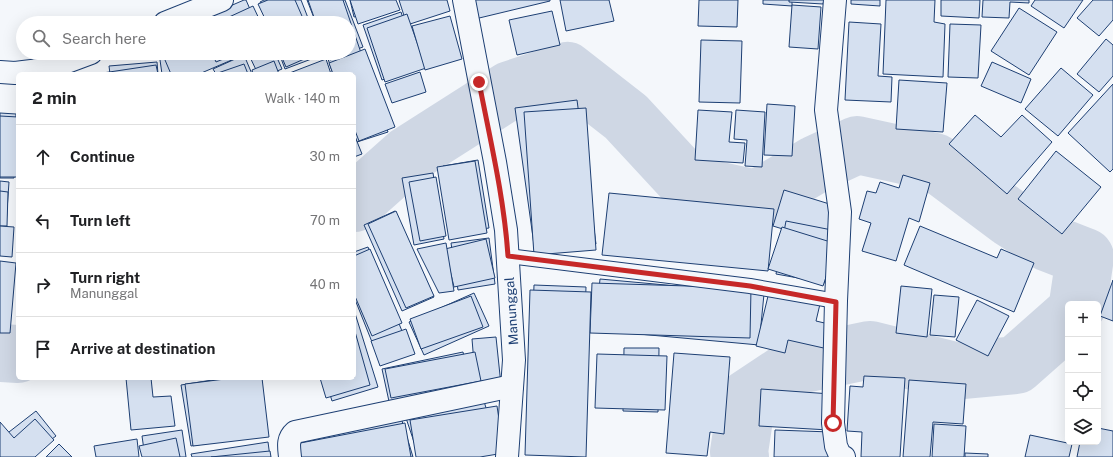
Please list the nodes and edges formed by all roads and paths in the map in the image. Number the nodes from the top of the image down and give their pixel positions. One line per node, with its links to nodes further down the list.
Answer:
1 (222, 0): 4 (main road)
2 (464, 0): 9 (main road, Manunggal)
3 (835, 0): 10 (main road)
4 (182, 16)
5 (72, 60): 7 (main road)
6 (0, 72): 8 (main road)
7 (23, 72)
8 (16, 73)
9 (508, 256): 10 (lane); 11 (main road, Manunggal)
10 (836, 302): 14 (main road)
11 (512, 386): 12 (main road); 13 (main road, Manunggal)
12 (290, 457)
13 (508, 457)
14 (844, 457)

